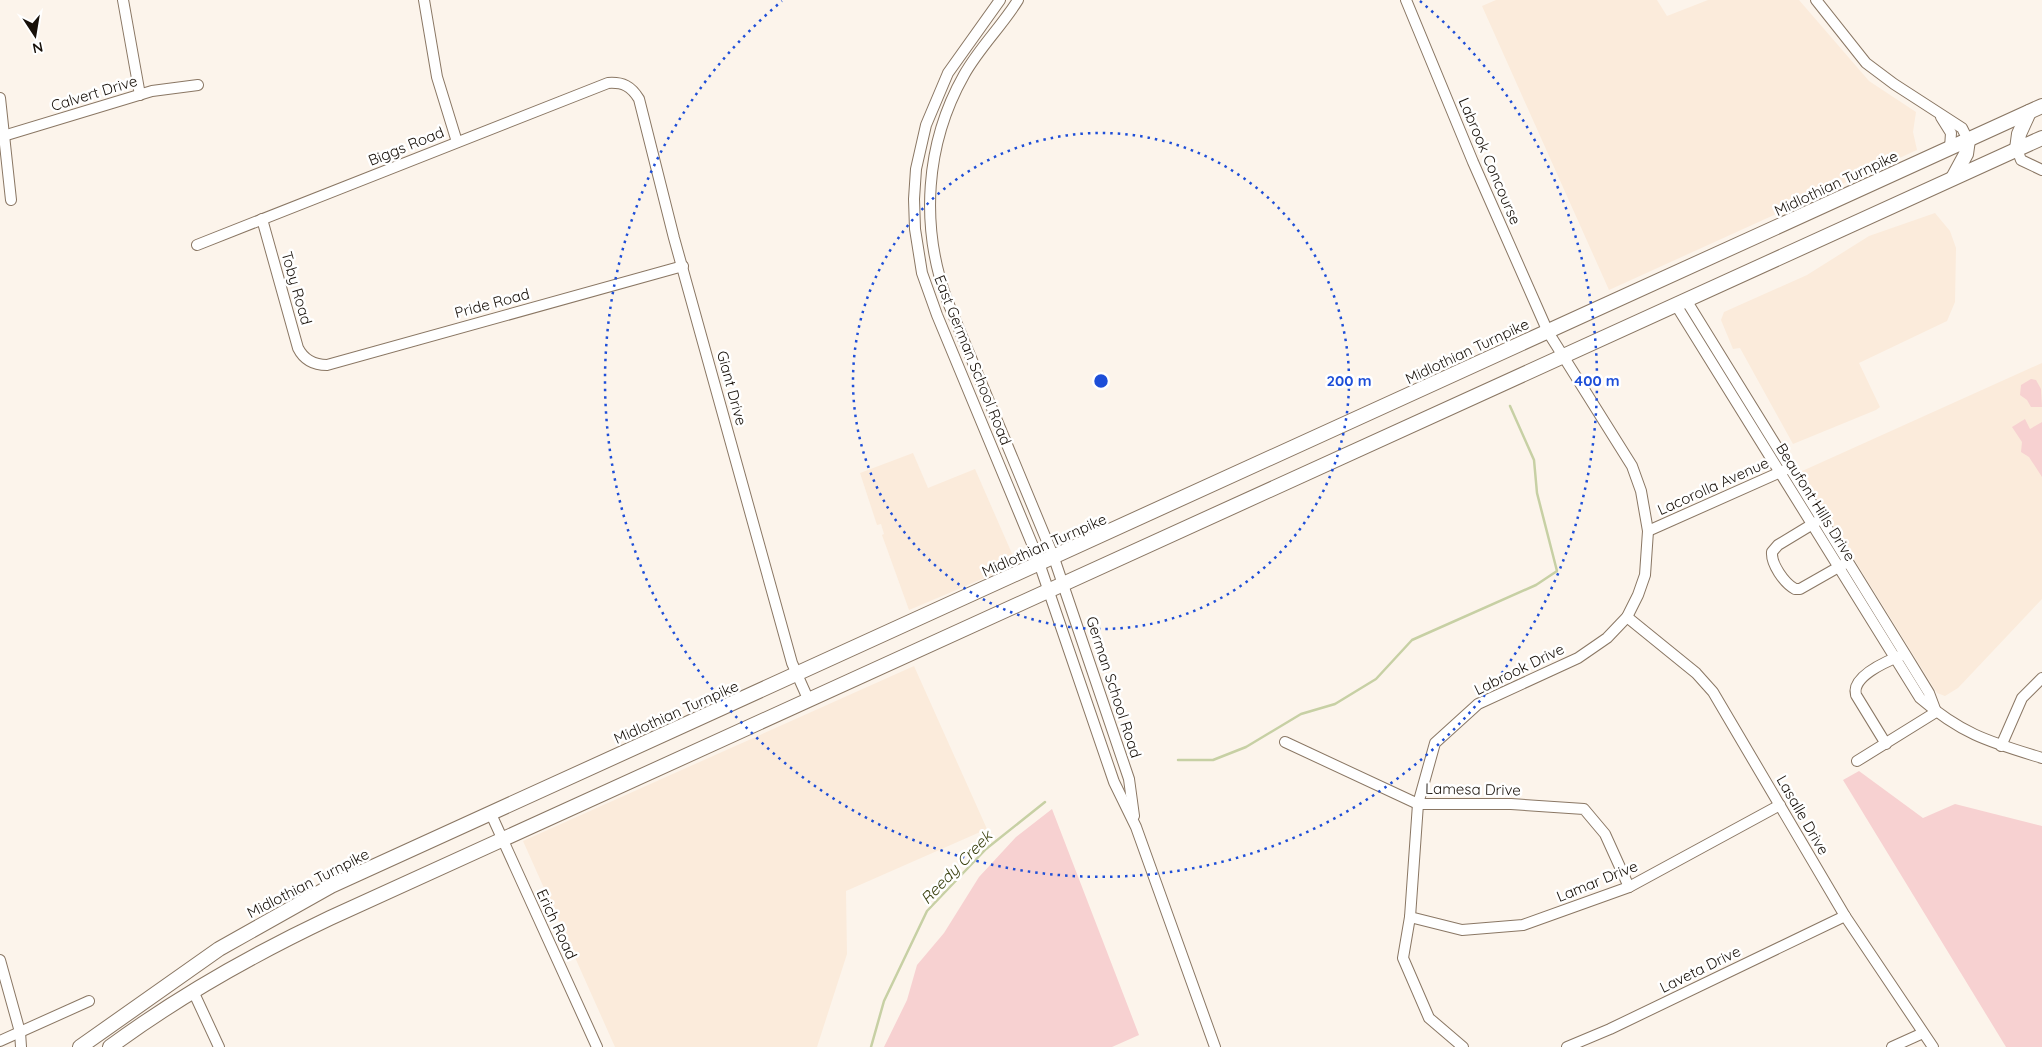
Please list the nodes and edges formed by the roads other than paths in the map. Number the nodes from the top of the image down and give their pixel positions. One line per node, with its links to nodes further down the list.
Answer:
1 (123, 0): 9 (street)
2 (424, 0): 16 (street)
3 (1000, 0): 28 (street, East German School Road)
4 (1018, 0): 26 (street, East German School Road)
5 (1406, 0): 27 (street, Labrook Concourse)
6 (1816, 0): 12 (street)
7 (198, 85): 9 (street, Calvert Drive)
8 (628, 86): 16 (street, Biggs Road); 24 (street, Giant Drive)
9 (140, 95): 13 (street, Calvert Drive)
10 (0, 98): 13 (street)
11 (2036, 109): 15 (main road, Midlothian Turnpike); 18 (main road)
12 (1937, 112): 15 (street); 17 (street)
13 (2, 137): 21 (street)
14 (2042, 138): 18 (main road)
15 (1968, 140): 17 (main road, Midlothian Turnpike); 20 (main road)
16 (457, 142): 22 (street, Biggs Road)
17 (1950, 148): 27 (main road, Midlothian Turnpike)
18 (2017, 149): 19 (street); 20 (main road)
19 (2042, 170)
20 (1953, 178): 25 (main road)
21 (11, 200)
22 (262, 220): 23 (street, Biggs Road); 30 (street, Toby Road)
23 (197, 245)
24 (683, 266): 30 (street, Pride Road); 41 (street, Giant Drive)
25 (1681, 302): 29 (main road); 31 (street, Beaufont Hills Drive)
26 (958, 328): 28 (street); 34 (street, East German School Road)
27 (1548, 332): 29 (street, Labrook Drive); 34 (main road, Midlothian Turnpike)
28 (945, 333): 36 (street, East German School Road)
29 (1563, 356): 33 (street, Labrook Drive); 37 (main road)
30 (309, 361)
31 (1784, 470): 32 (street, Beaufont Hills Drive); 33 (street, Lacorolla Avenue)
32 (1817, 522): 35 (street, Beaufont Hills Drive); 35 (street)
33 (1648, 531): 39 (street, Labrook Drive)
34 (1054, 558): 36 (main road, Midlothian Turnpike); 37 (street, German School Road)
35 (1843, 564): 40 (street, Beaufont Hills Drive)
36 (1040, 565): 38 (street, German School Road); 41 (main road, Midlothian Turnpike)
37 (1064, 585): 38 (main road); 53 (street, German School Road)
38 (1050, 591): 43 (main road); 53 (street, German School Road)
39 (1627, 617): 50 (street, Labrook Drive); 51 (street, Lasalle Drive)
40 (1900, 656): 44 (street, Beaufont Hills Drive); 46 (street)
41 (797, 675): 43 (street, Giant Drive); 52 (main road, Midlothian Turnpike)
42 (2042, 678): 47 (street)
43 (808, 701): 54 (main road)
44 (1936, 712): 46 (street); 47 (street)
45 (1285, 742): 50 (street, Lamesa Drive)
46 (1886, 744): 49 (street)
47 (2001, 746): 48 (street)
48 (2042, 758)
49 (1857, 761)
50 (1418, 804): 55 (street, Lamesa Drive); 57 (street, Labrook Drive)
51 (1780, 805): 55 (street, Lamar Drive); 56 (street, Lasalle Drive)
52 (491, 814): 54 (street, Erich Road); 65 (main road, Midlothian Turnpike)
53 (1136, 827): 69 (street, German School Road)
54 (502, 840): 59 (main road); 68 (street, Erich Road)
55 (1629, 887): 57 (street, Lamar Drive)
56 (1845, 916): 62 (street, Lasalle Drive); 71 (street, Laveta Drive)
57 (1410, 917): 70 (street, Labrook Drive)
58 (0, 960): 61 (street)
59 (193, 991): 66 (main road); 67 (street)
60 (89, 1001): 61 (street)
61 (20, 1032): 63 (street); 64 (street)
62 (1923, 1033): 72 (street); 73 (street, Lasalle Drive)
63 (0, 1041)
64 (21, 1047)
65 (80, 1047)
66 (110, 1047)
67 (218, 1047)
68 (597, 1047)
69 (1215, 1047)
70 (1463, 1047)
71 (1567, 1047)
72 (1892, 1047)
73 (1933, 1047)

